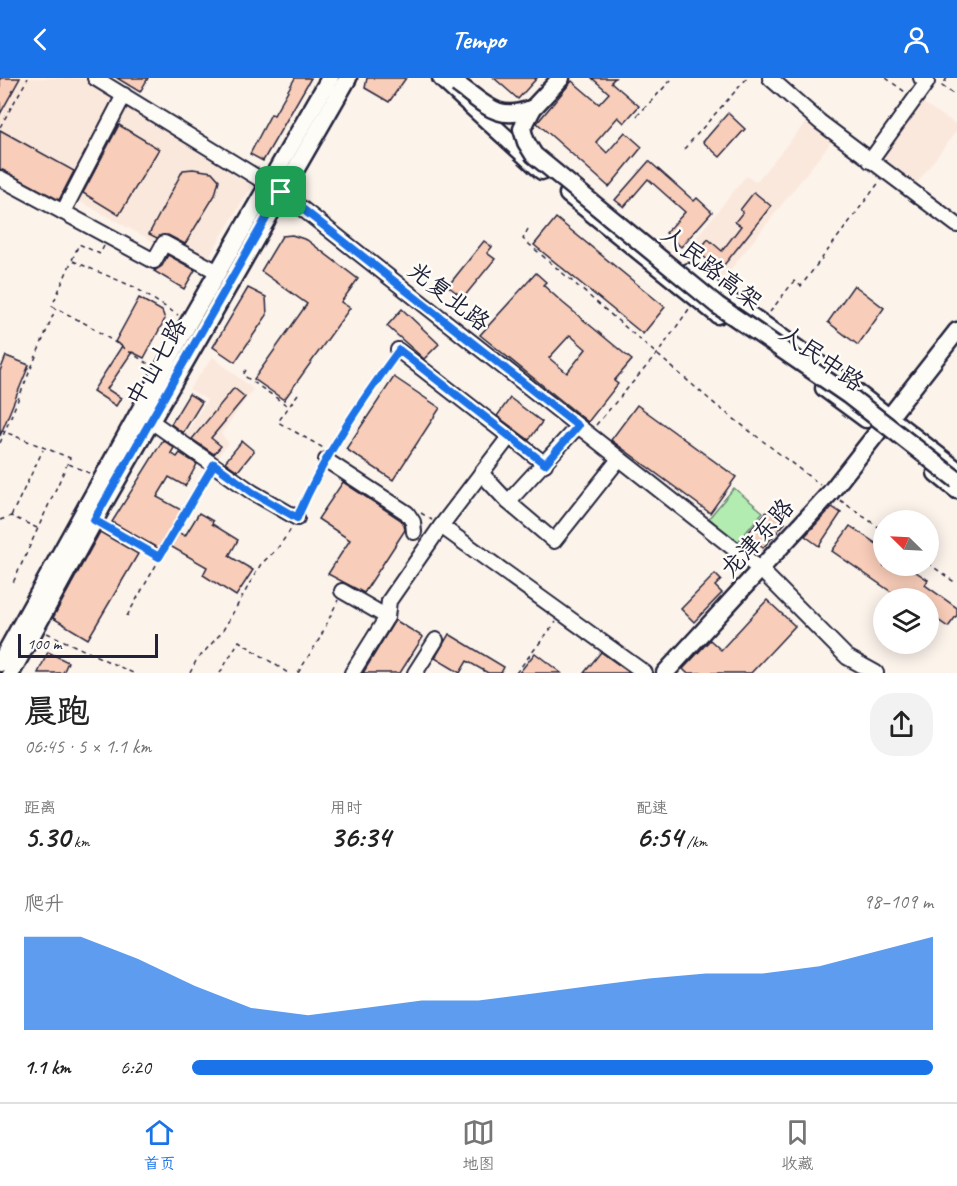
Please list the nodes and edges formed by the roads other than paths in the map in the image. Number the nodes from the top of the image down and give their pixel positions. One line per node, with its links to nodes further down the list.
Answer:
1 (95, 78): 9 (street, 光复北路)
2 (330, 78): 14 (main road, 中山七路)
3 (348, 78): 14 (main road, 中山七路)
4 (441, 78): 21 (main road, 人民中路)
5 (561, 78): 10 (main road)
6 (770, 78): 12 (street)
7 (921, 78): 12 (street)
8 (457, 80): 10 (main road, bridge); 11 (main road, 人民路高架, bridge); 21 (main road, 人民中路)
9 (124, 95): 14 (street, 光复北路); 15 (street)
10 (533, 108): 11 (main road, bridge)
11 (534, 155): 29 (main road, 人民路高架, bridge)
12 (870, 160): 16 (street)
13 (0, 178): 15 (street)
14 (275, 188): 17 (main road, 中山七路); 20 (main road, 中山七路); 22 (street, 光复北路)
15 (63, 212): 17 (street)
16 (957, 225)
17 (218, 272): 39 (main road, 中山七路)
18 (957, 331): 21 (main road, 龙津东路)
19 (399, 350): 23 (street)
20 (151, 421): 32 (street); 40 (main road, 中山七路)
21 (885, 423): 27 (main road, 人民中路); 30 (main road, 人民中路); 35 (main road, 龙津东路)
22 (583, 430): 25 (street, 光复北路); 26 (street)
23 (509, 437): 26 (street); 28 (street)
24 (328, 456): 34 (street)
25 (619, 459): 31 (street); 35 (street, 光复北路)
26 (545, 464): 31 (street)
27 (957, 470)
28 (481, 473): 31 (street); 33 (street)
29 (957, 480)
30 (957, 490)
31 (508, 502)
32 (297, 518)
33 (441, 526): 37 (street); 43 (street)
34 (414, 532)
35 (761, 570): 44 (main road, 龙津东路); 45 (street, 光复北路)
36 (342, 591): 37 (street)
37 (387, 616): 41 (street)
38 (436, 640): 42 (street)
39 (0, 663)
40 (11, 673)
41 (352, 673)
42 (415, 673)
43 (645, 673)
44 (664, 673)
45 (876, 673)

